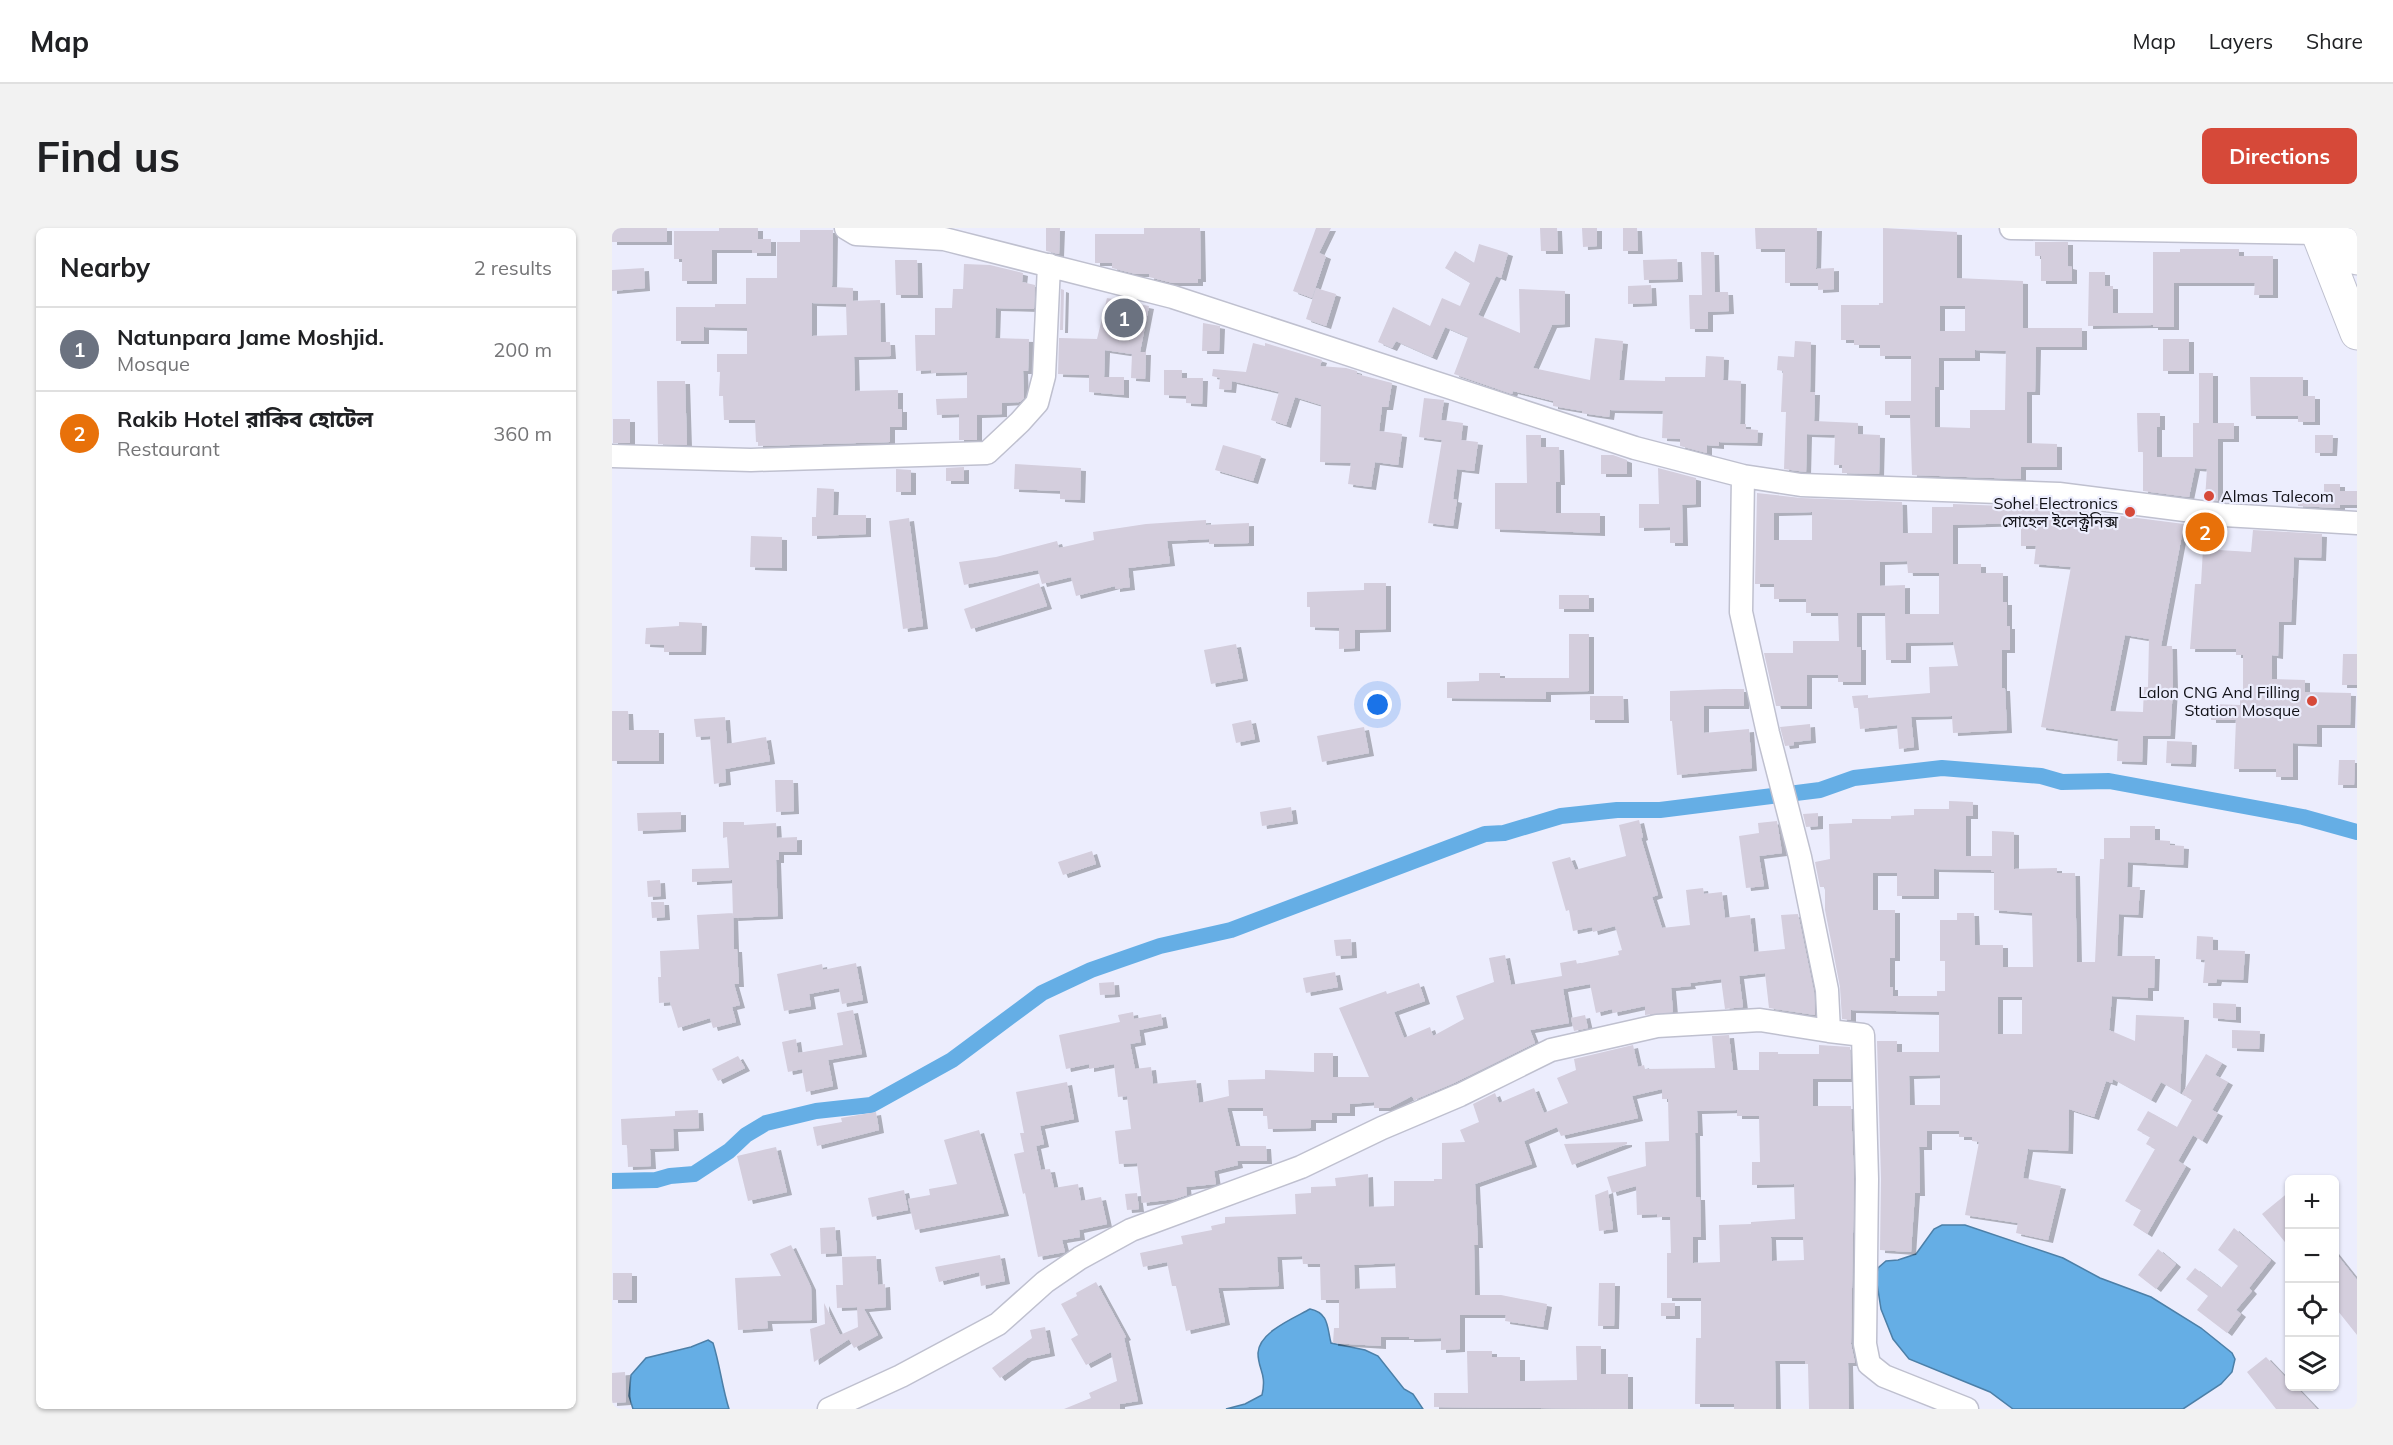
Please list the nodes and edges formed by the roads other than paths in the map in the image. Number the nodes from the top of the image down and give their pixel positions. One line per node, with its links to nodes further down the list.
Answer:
1 (846, 228): 5 (street)
2 (2011, 228): 3 (street)
3 (2326, 230): 4 (highway); 6 (highway)
4 (2357, 258)
5 (1049, 265): 7 (street); 8 (street)
6 (2357, 333)
7 (612, 456)
8 (1743, 476): 9 (street); 10 (street)
9 (2357, 523)
10 (1829, 1031): 11 (street); 12 (street)
11 (830, 1409)
12 (1967, 1409)

